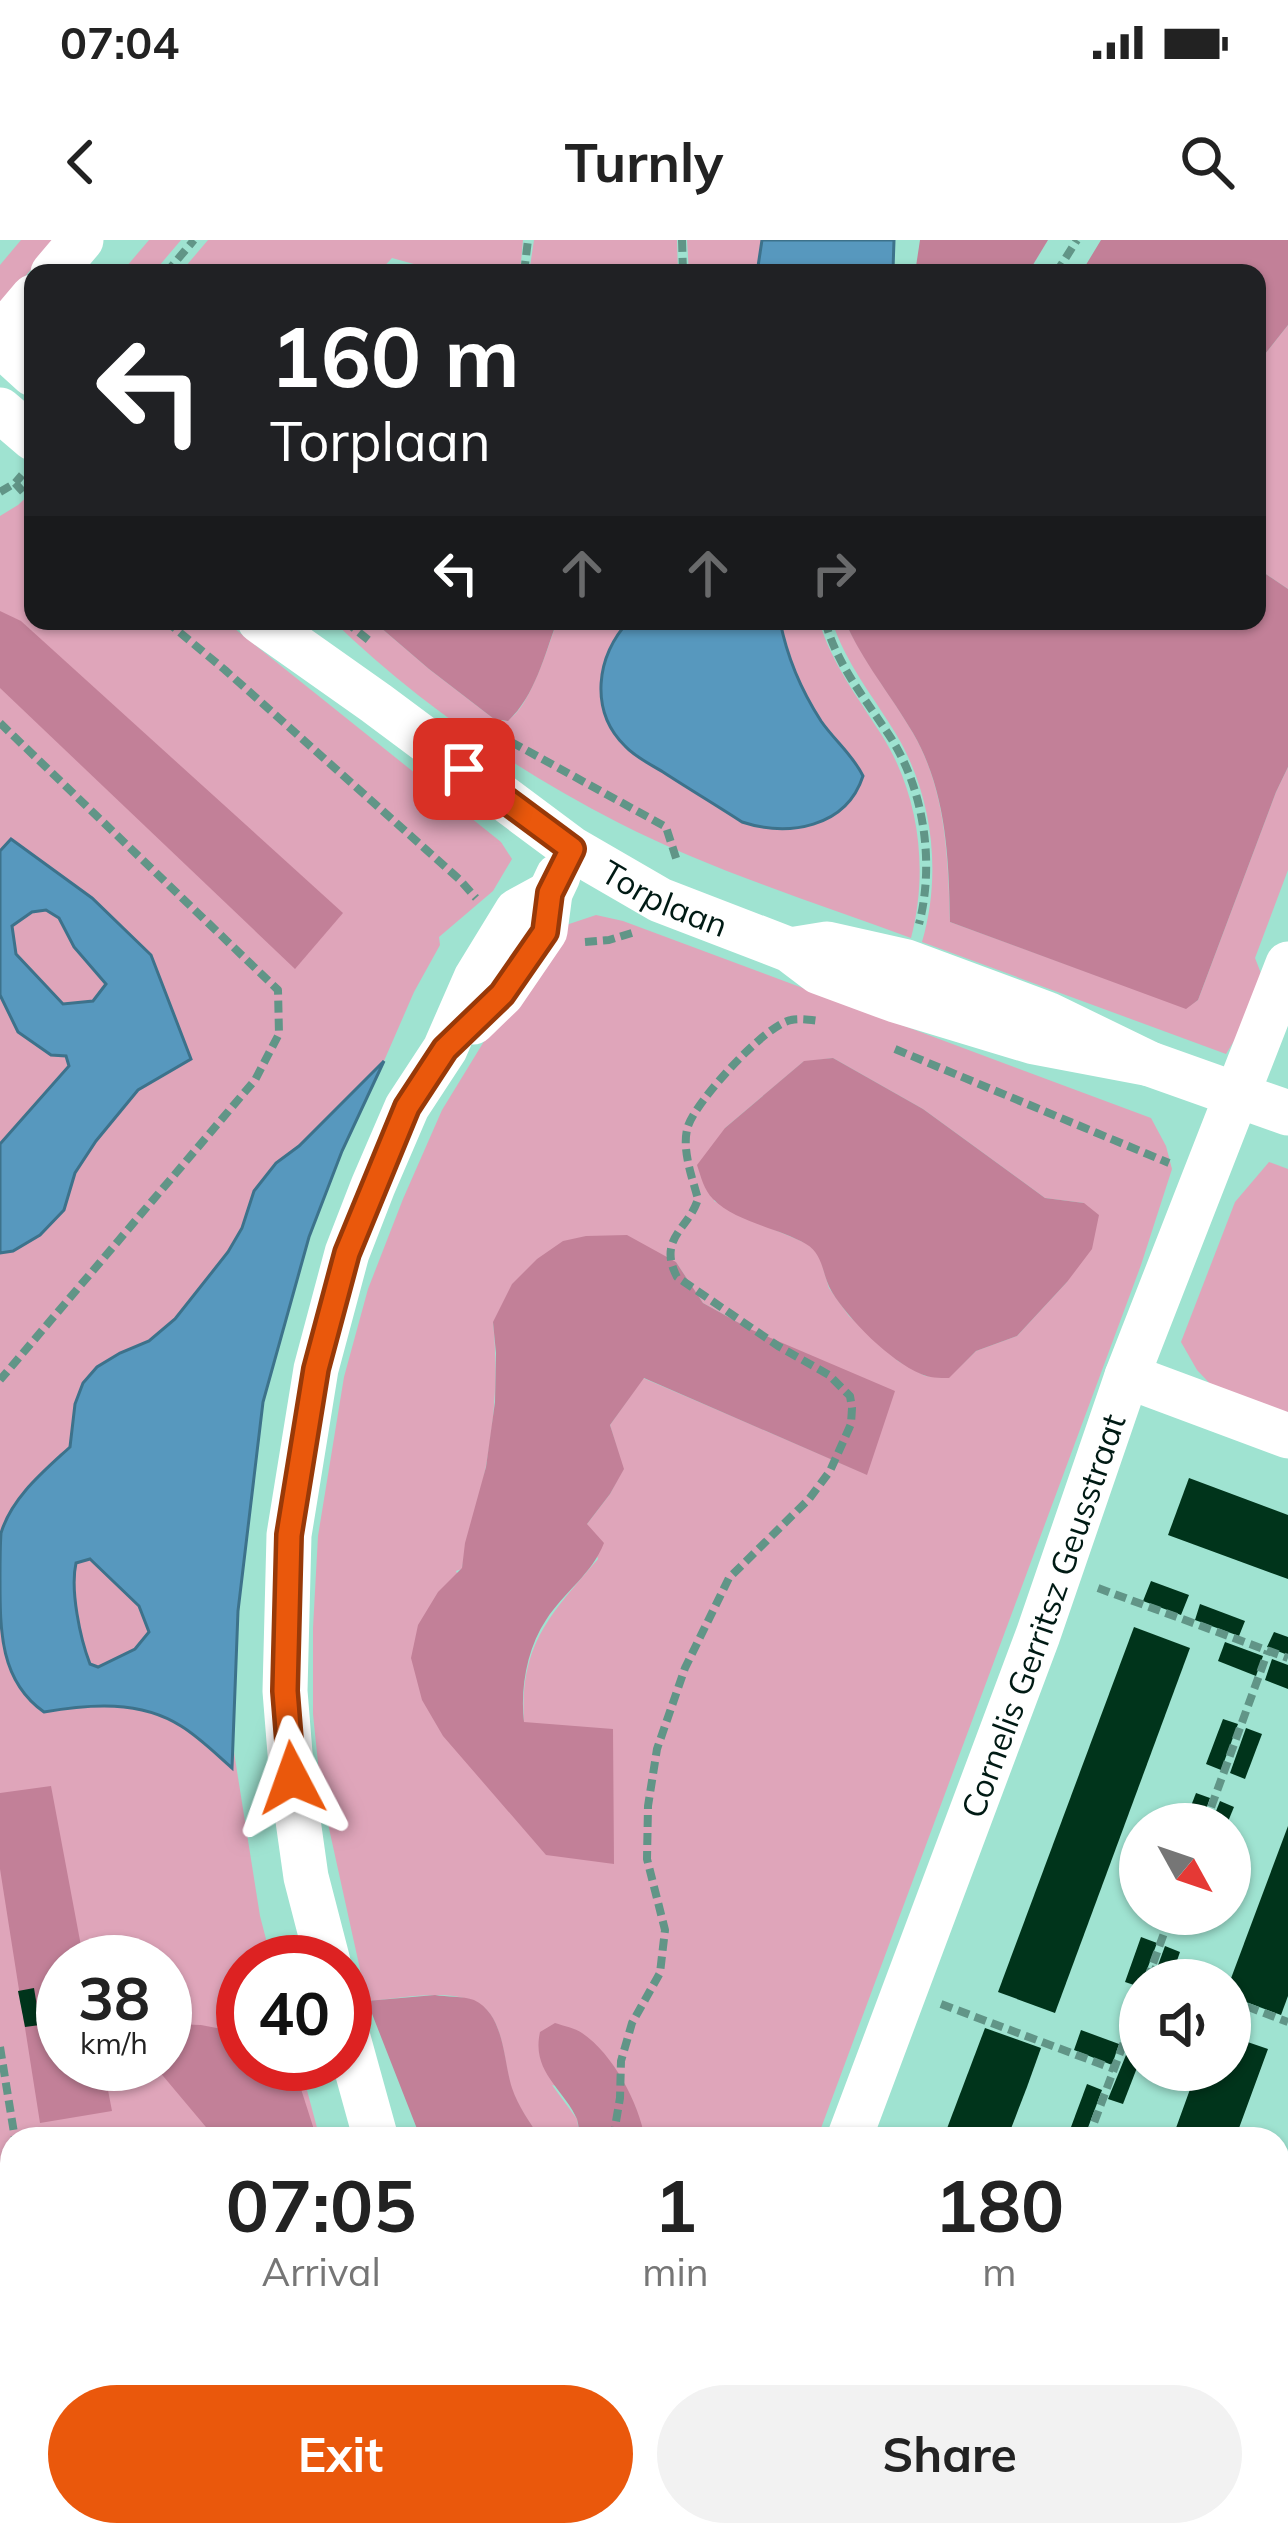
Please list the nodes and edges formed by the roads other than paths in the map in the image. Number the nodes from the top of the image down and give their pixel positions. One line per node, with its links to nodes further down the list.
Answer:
1 (81, 240): 2 (street)
2 (61, 264)
3 (24, 309): 4 (street)
4 (0, 340): 5 (street)
5 (24, 365)
6 (0, 410): 7 (street)
7 (24, 430)
8 (273, 630): 10 (street, Torplaan)
9 (311, 630): 10 (street, Torplaan)
10 (376, 703): 11 (street, Torplaan)
11 (572, 849): 12 (street, Torplaan); 19 (street)
12 (790, 950): 14 (street, Torplaan); 14 (street, Torplaan)
13 (1288, 964): 15 (street, Cornelis Gerritsz Geusstraat)
14 (1150, 1064): 15 (street, Torplaan)
15 (1238, 1094): 16 (street, Torplaan); 17 (street, Cornelis Gerritsz Geusstraat)
16 (1288, 1112)
17 (1127, 1376): 18 (street); 22 (street, Cornelis Gerritsz Geusstraat)
18 (1288, 1436)
19 (321, 1935)
20 (363, 2091): 21 (street)
21 (373, 2127)
22 (854, 2127)

